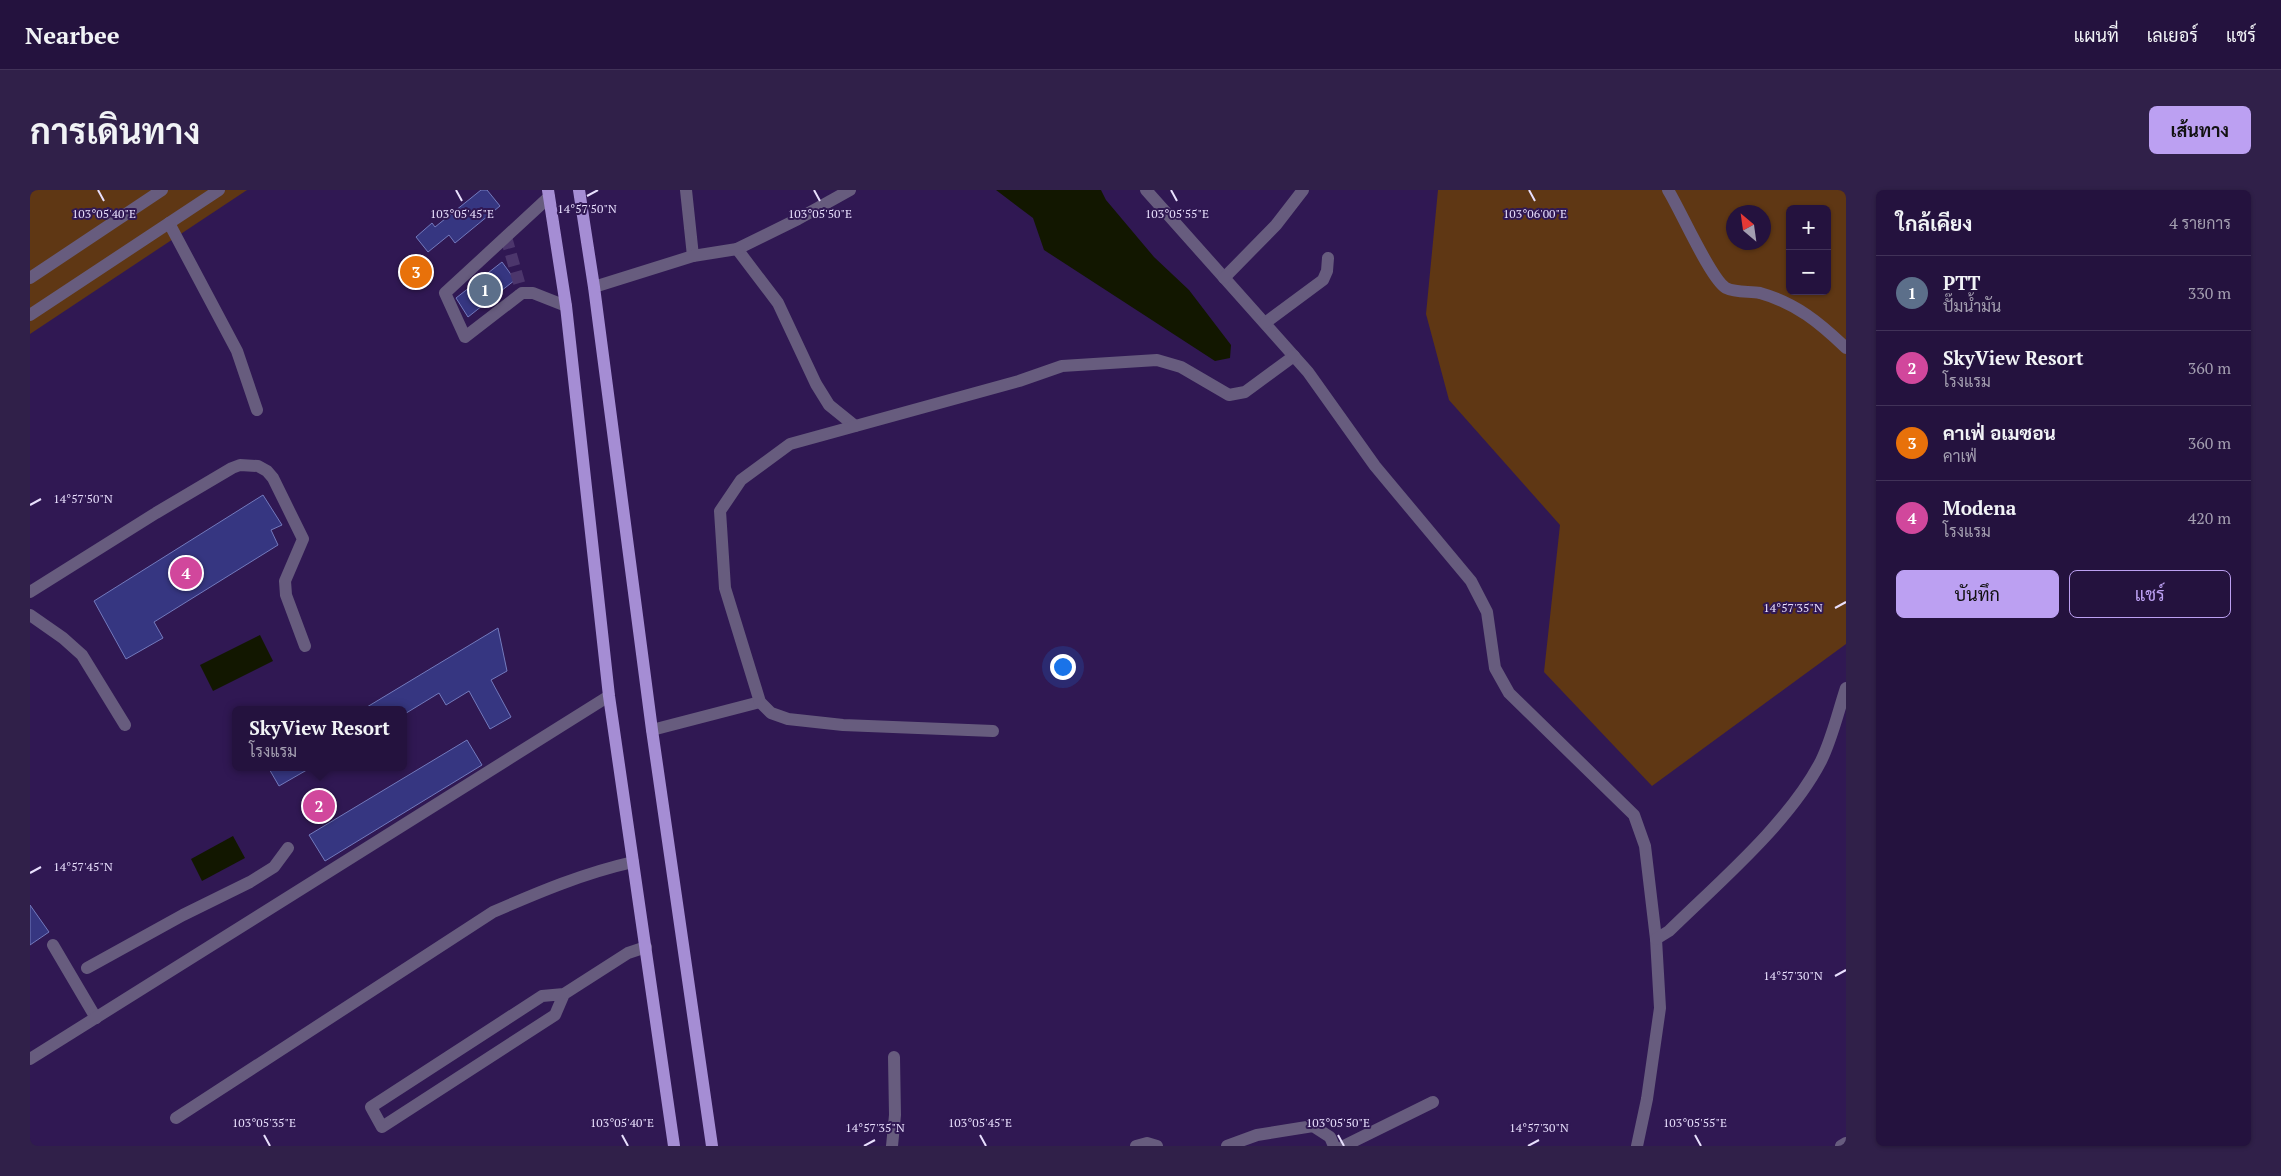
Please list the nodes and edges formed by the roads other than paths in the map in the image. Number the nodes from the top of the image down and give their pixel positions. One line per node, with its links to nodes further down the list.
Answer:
1 (162, 190): 14 (street)
2 (220, 190): 10 (street)
3 (579, 190): 16 (main road)
4 (686, 190): 12 (street)
5 (850, 190): 11 (street)
6 (1146, 190): 15 (street)
7 (1303, 190): 15 (street)
8 (1668, 190): 20 (street)
9 (549, 194): 17 (main road); 17 (street)
10 (169, 224): 18 (street); 22 (street)
11 (737, 249): 12 (street); 23 (street)
12 (693, 256): 16 (street)
13 (1328, 258): 19 (street)
14 (30, 278)
15 (1224, 278): 19 (street)
16 (594, 286): 31 (main road)
17 (566, 306): 28 (main road)
18 (30, 315)
19 (1265, 323): 21 (street)
20 (1846, 348)
21 (1289, 360): 23 (street); 35 (street)
22 (258, 410)
23 (855, 426): 29 (street)
24 (30, 592): 26 (street)
25 (30, 615): 30 (street)
26 (305, 646)
27 (1846, 688): 35 (street)
28 (610, 696): 34 (main road); 40 (street)
29 (760, 702): 31 (street); 32 (street)
30 (125, 725)
31 (652, 730): 47 (main road)
32 (993, 731)
33 (288, 848): 38 (street)
34 (633, 862): 37 (main road); 44 (street)
35 (1656, 939): 54 (street)
36 (53, 945): 40 (street)
37 (646, 947): 39 (street); 46 (main road)
38 (87, 968)
39 (564, 994): 39 (street)
40 (96, 1018): 42 (street)
41 (894, 1057): 48 (street)
42 (30, 1059)
43 (1433, 1102): 53 (street)
44 (176, 1118)
45 (1846, 1143): 55 (street)
46 (674, 1146)
47 (712, 1146)
48 (892, 1146)
49 (1136, 1146): 50 (street)
50 (1157, 1146)
51 (1227, 1146): 52 (street)
52 (1334, 1146)
53 (1344, 1146)
54 (1637, 1146)
55 (1841, 1146)

